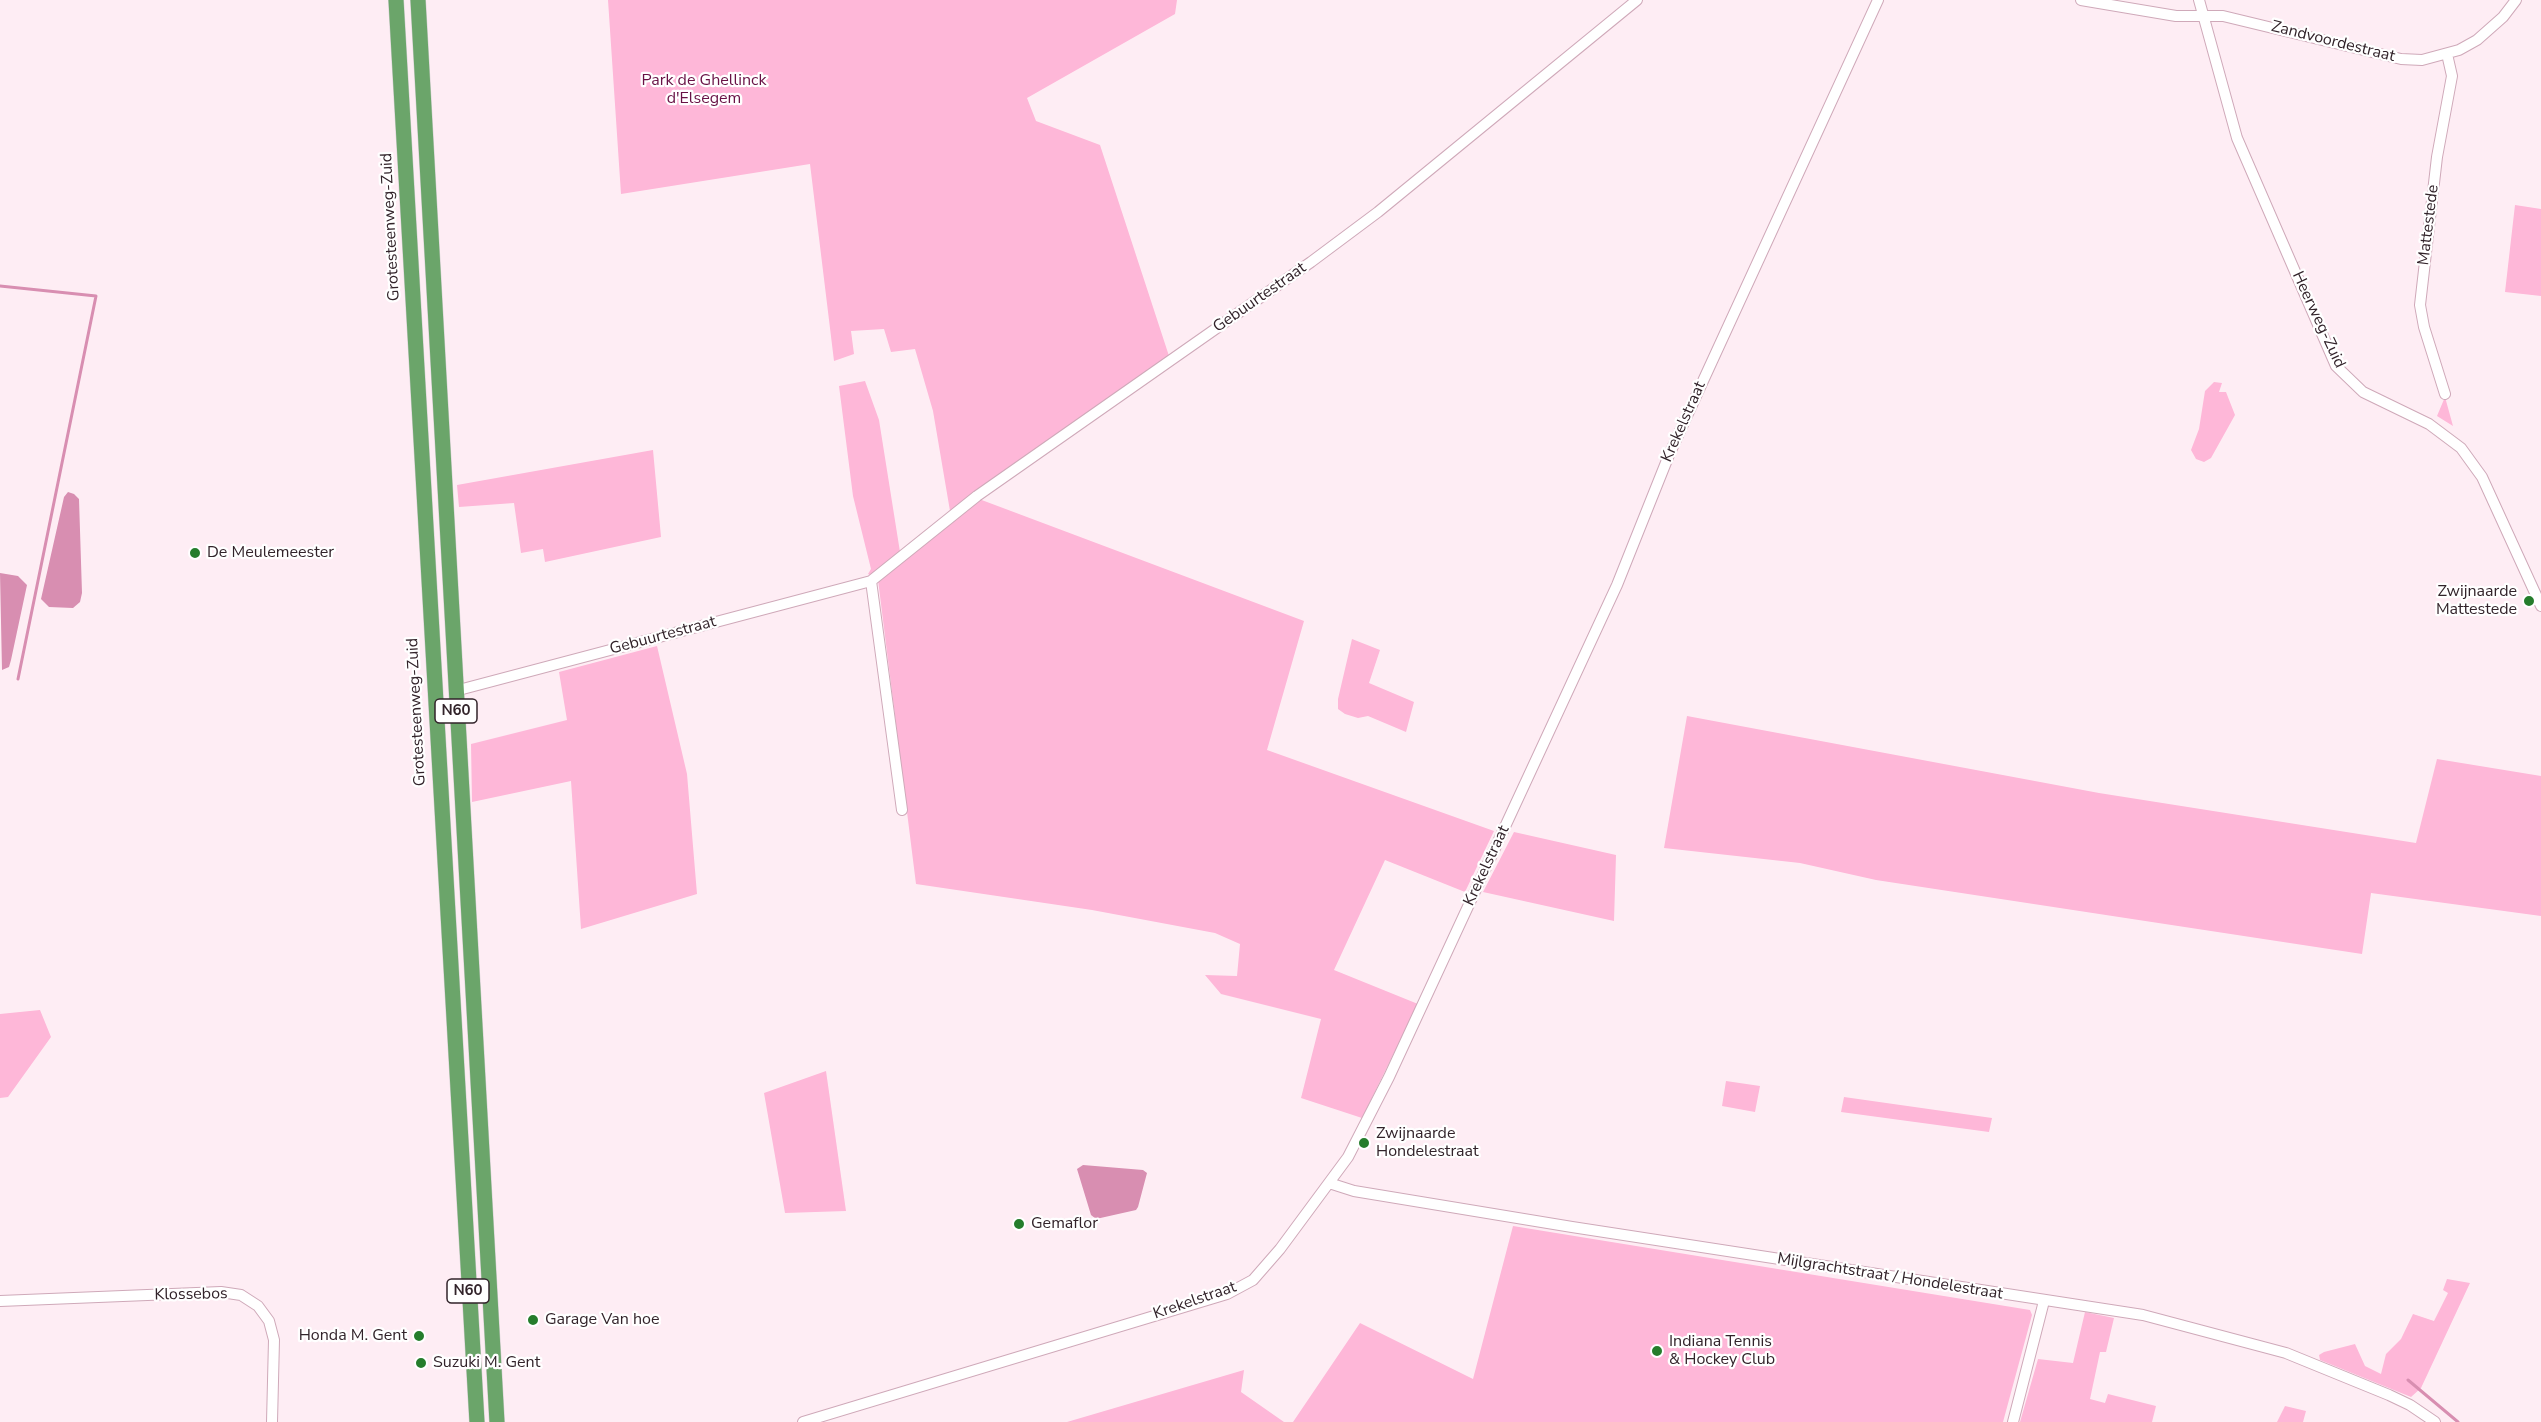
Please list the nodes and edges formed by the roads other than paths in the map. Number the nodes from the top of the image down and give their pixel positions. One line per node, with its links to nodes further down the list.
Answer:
1 (396, 0): 19 (highway, Grotesteenweg-Zuid / N60)
2 (418, 0): 13 (highway, N60)
3 (1636, 0): 11 (street, Gebuurtestraat)
4 (1878, 0): 15 (street, Krekelstraat)
5 (2081, 0): 8 (street, Zandvoordestraat)
6 (2199, 0): 8 (street, Heerweg-Zuid)
7 (2516, 0): 9 (street, Zandvoordestraat)
8 (2201, 15): 9 (street, Zandvoordestraat); 12 (street, Heerweg-Zuid)
9 (2447, 54): 10 (street, Mattestede)
10 (2445, 394)
11 (871, 581): 13 (street, Gebuurtestraat); 14 (street)
12 (2541, 606)
13 (455, 691): 20 (highway, N60)
14 (902, 810)
15 (1329, 1184): 16 (street, Mijlgrachtstraat / Hondelestraat); 21 (street, Krekelstraat)
16 (2044, 1300): 22 (street); 23 (street, Mijlgrachtstraat / Hondelestraat)
17 (0, 1301): 18 (street, Klossebos)
18 (272, 1422)
19 (477, 1422)
20 (497, 1422)
21 (803, 1422)
22 (2013, 1422)
23 (2435, 1422)

